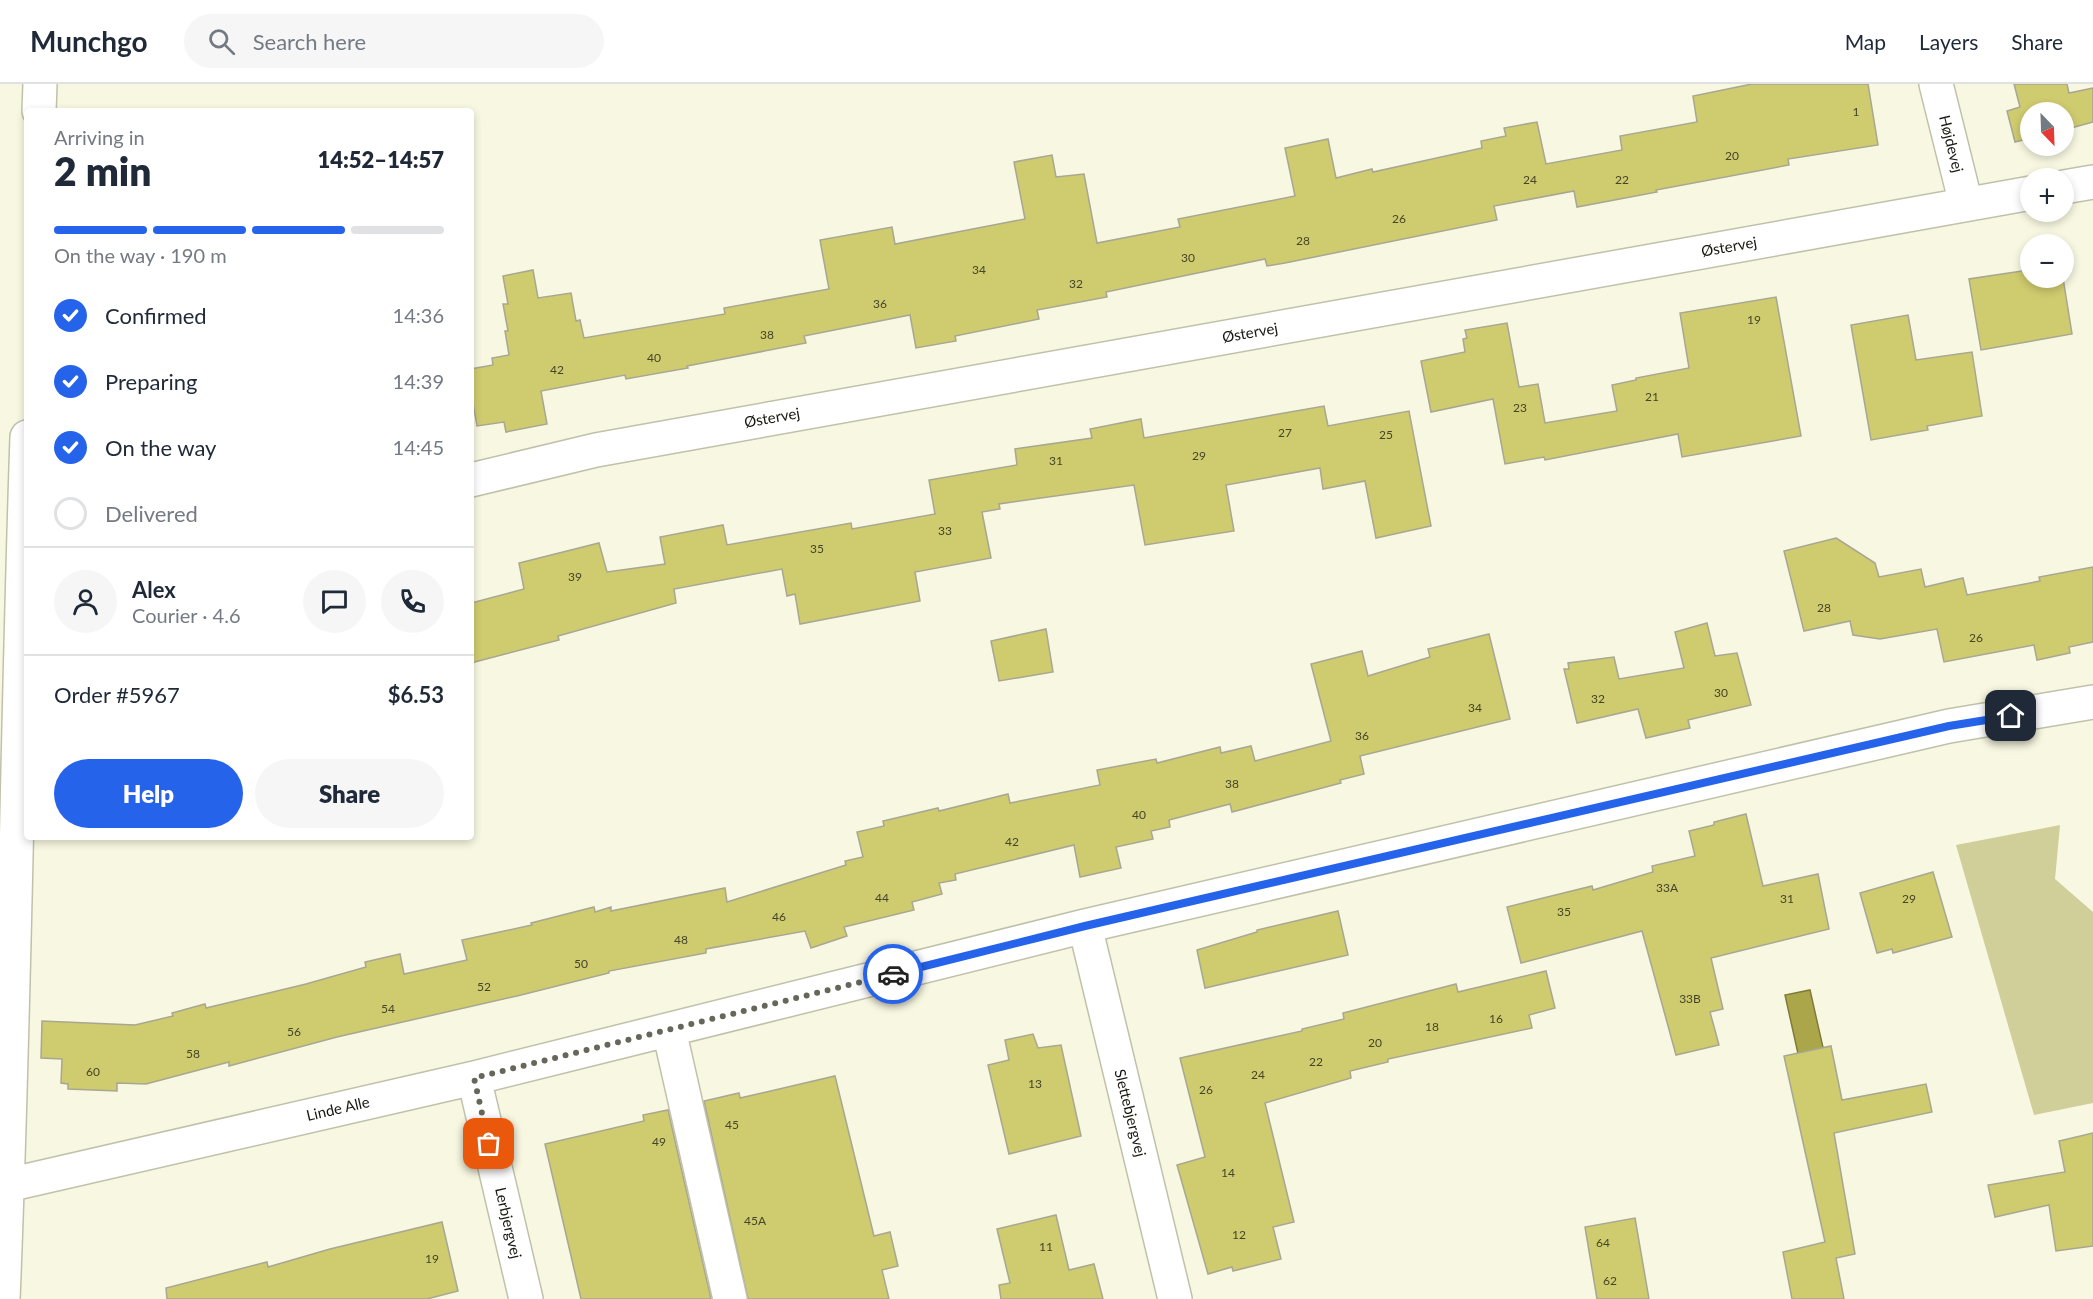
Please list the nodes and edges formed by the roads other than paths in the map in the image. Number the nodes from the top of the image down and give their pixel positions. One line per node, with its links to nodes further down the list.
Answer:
1 (40, 84): 3 (street)
2 (1936, 84): 7 (street, Højdevej)
3 (39, 108)
4 (2093, 182): 5 (street)
5 (2074, 185)
6 (2020, 195): 7 (street, Østervej)
7 (1966, 204): 8 (street, Østervej)
8 (474, 479)
9 (24, 590): 14 (street)
10 (2093, 702): 11 (street, Linde Alle)
11 (1085, 926): 12 (street, Linde Alle); 18 (street, Slettebjergvej)
12 (669, 1030): 13 (street, Linde Alle); 17 (street)
13 (474, 1078): 14 (street, Linde Alle); 16 (street, Lerbjergvej)
14 (8, 1185): 15 (street)
15 (3, 1299)
16 (526, 1299)
17 (730, 1299)
18 (1175, 1299)

